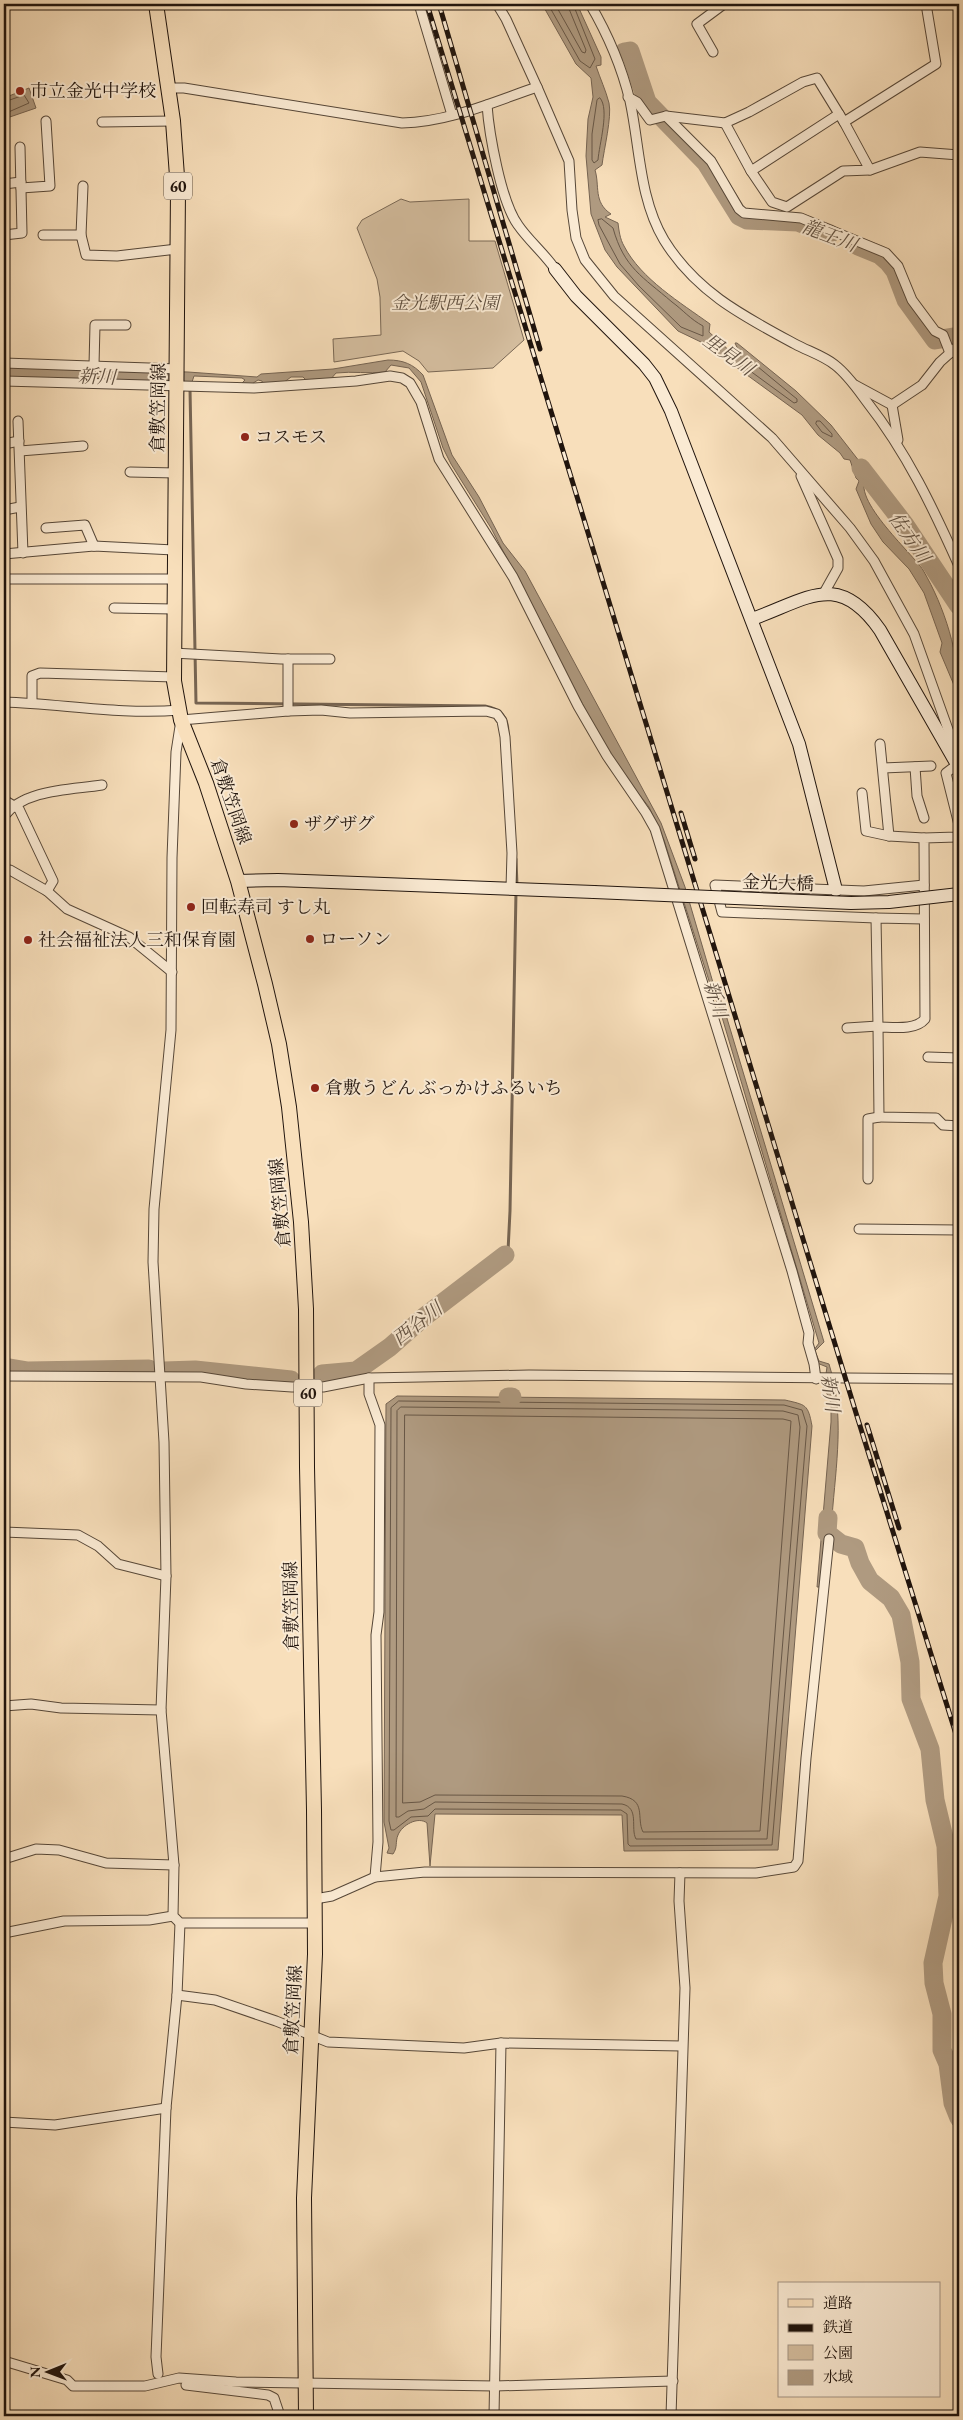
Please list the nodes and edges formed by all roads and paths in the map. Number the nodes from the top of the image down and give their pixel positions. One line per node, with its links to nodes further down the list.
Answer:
1 (156, 4): 9 (main road, 倉敷笠岡線 / 60)
2 (419, 4): 12 (street)
3 (497, 4): 8 (street)
4 (590, 4): 10 (street)
5 (724, 4): 7 (street)
6 (926, 4): 14 (street)
7 (713, 52)
8 (537, 87): 11 (street); 48 (street)
9 (168, 88): 12 (street); 15 (main road, 倉敷笠岡線 / 60)
10 (628, 97): 13 (street); 38 (street)
11 (487, 104): 12 (street); 30 (street)
12 (452, 115)
13 (666, 116): 18 (street); 33 (street)
14 (842, 118): 18 (street); 21 (street); 22 (street)
15 (173, 121): 17 (street); 29 (main road, 倉敷笠岡線 / 60)
16 (46, 122): 24 (street)
17 (102, 122)
18 (725, 123): 22 (street)
19 (20, 147): 24 (street)
20 (959, 155): 21 (street)
21 (870, 170): 22 (street)
22 (751, 171)
23 (4, 184): 24 (street)
24 (21, 185): 26 (street)
25 (83, 186): 28 (street)
26 (4, 235)
27 (43, 235): 28 (street)
28 (81, 235): 29 (street)
29 (177, 249): 36 (main road, 倉敷笠岡線 / 60)
30 (555, 270): 62 (street)
31 (126, 325): 35 (street)
32 (959, 345): 33 (street)
33 (948, 350): 40 (street)
34 (4, 363): 35 (street)
35 (94, 365): 36 (street)
36 (178, 369): 39 (main road, 倉敷笠岡線 / 60)
37 (4, 381): 39 (street)
38 (854, 385): 40 (street); 43 (street)
39 (177, 386): 47 (main road, 倉敷笠岡線 / 60); 109 (street)
40 (892, 404): 43 (street)
41 (18, 421): 44 (street)
42 (4, 444): 44 (street)
43 (899, 445): 56 (street)
44 (19, 446): 45 (street); 49 (street)
45 (83, 446)
46 (130, 472): 47 (street)
47 (176, 472): 53 (main road, 倉敷笠岡線 / 60)
48 (800, 472): 59 (street); 73 (street)
49 (20, 507): 50 (street); 54 (street)
50 (4, 510)
51 (46, 528): 52 (street)
52 (94, 546): 53 (street); 54 (street)
53 (174, 550): 57 (main road, 倉敷笠岡線 / 60)
54 (23, 553): 55 (street)
55 (4, 554)
56 (959, 566)
57 (174, 578): 58 (street); 61 (main road, 倉敷笠岡線 / 60)
58 (4, 579)
59 (824, 594): 62 (street); 73 (street)
60 (114, 608): 61 (street)
61 (174, 609): 63 (main road, 倉敷笠岡線 / 60)
62 (752, 620): 90 (street)
63 (173, 653): 64 (street); 66 (main road, 倉敷笠岡線 / 60)
64 (288, 659): 65 (street); 69 (street)
65 (330, 659)
66 (174, 677): 68 (street); 70 (main road, 倉敷笠岡線 / 60)
67 (4, 702): 68 (street)
68 (32, 702): 70 (street)
69 (288, 710): 70 (street); 89 (street)
70 (181, 715): 87 (main road, 倉敷笠岡線 / 60); 96 (street)
71 (880, 744): 75 (street)
72 (931, 766): 74 (street)
73 (959, 766): 82 (street)
74 (915, 767): 75 (street); 81 (street)
75 (883, 768): 84 (street)
76 (102, 785): 79 (street)
77 (862, 793): 84 (street)
78 (4, 800): 79 (street)
79 (12, 805): 80 (street); 91 (street)
80 (4, 816)
81 (924, 818)
82 (959, 825)
83 (959, 834): 85 (street)
84 (889, 836): 85 (street)
85 (924, 838): 88 (street)
86 (4, 871): 91 (street)
87 (238, 881): 89 (street, 金光大橋); 111 (main road, 倉敷笠岡線 / 60)
88 (924, 886): 90 (street); 95 (street)
89 (515, 889): 92 (street, 金光大橋, bridge)
90 (836, 890): 93 (street); 93 (street)
91 (47, 891): 96 (street)
92 (959, 894)
93 (844, 918): 94 (street)
94 (876, 918): 95 (street); 97 (street)
95 (924, 919): 97 (street)
96 (172, 972): 107 (street)
97 (878, 1027): 98 (street); 101 (street)
98 (847, 1028)
99 (928, 1057): 100 (street)
100 (959, 1058)
101 (879, 1117): 102 (street); 103 (street)
102 (959, 1126)
103 (868, 1180)
104 (859, 1229): 105 (street)
105 (959, 1230)
106 (4, 1376): 107 (street)
107 (159, 1377): 111 (street); 114 (street)
108 (369, 1378): 109 (street); 111 (street); 120 (street)
109 (816, 1379): 110 (street)
110 (959, 1379)
111 (308, 1387): 121 (main road, 倉敷笠岡線 / 60)
112 (4, 1532): 114 (street)
113 (829, 1540): 119 (street)
114 (166, 1576): 116 (street)
115 (4, 1706): 116 (street)
116 (161, 1710): 118 (street)
117 (4, 1859): 118 (street)
118 (174, 1865): 122 (street)
119 (680, 1873): 120 (street); 129 (street)
120 (375, 1877): 121 (street)
121 (315, 1899): 124 (main road, 倉敷笠岡線 / 60)
122 (173, 1916): 123 (street); 125 (street)
123 (180, 1923): 124 (street); 126 (street)
124 (315, 1923): 127 (main road, 倉敷笠岡線 / 60)
125 (4, 1933)
126 (177, 1995): 127 (street); 130 (street)
127 (310, 2036): 128 (street); 134 (main road, 倉敷笠岡線 / 60)
128 (501, 2043): 129 (street); 137 (street)
129 (682, 2046): 135 (street)
130 (166, 2108): 131 (street); 133 (street)
131 (4, 2122)
132 (4, 2361): 136 (street)
133 (158, 2374)
134 (306, 2382): 136 (street); 137 (street); 139 (main road, 倉敷笠岡線 / 60)
135 (673, 2382): 137 (street); 141 (street)
136 (166, 2383): 138 (street)
137 (495, 2386): 140 (street)
138 (280, 2416)
139 (306, 2416)
140 (494, 2416)
141 (671, 2416)

